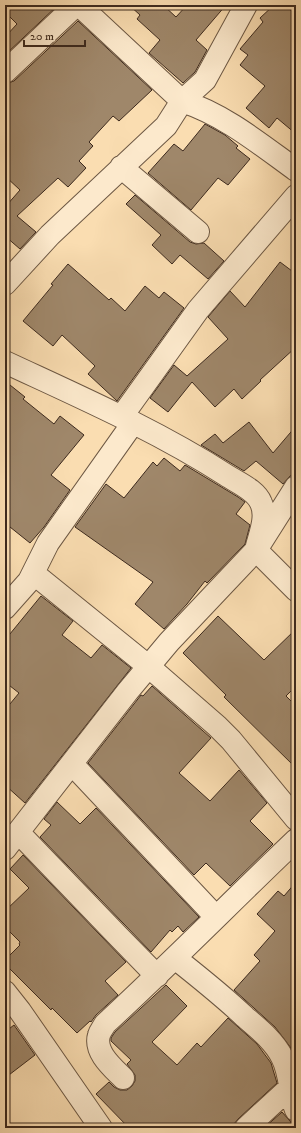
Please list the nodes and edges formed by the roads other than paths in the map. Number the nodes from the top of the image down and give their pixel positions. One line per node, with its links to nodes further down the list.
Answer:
1 (76, 5): 4 (street)
2 (79, 5): 5 (street)
3 (246, 5): 5 (street)
4 (5, 72)
5 (182, 101): 6 (street); 7 (street)
6 (121, 167): 9 (street); 10 (street)
7 (296, 170)
8 (296, 196): 12 (street)
9 (198, 232)
10 (5, 284)
11 (5, 362): 12 (street)
12 (128, 420): 14 (street); 15 (street)
13 (296, 487): 14 (street)
14 (256, 550): 16 (street); 18 (street)
15 (33, 573): 17 (street); 18 (street)
16 (296, 590)
17 (5, 608)
18 (148, 666): 19 (street); 20 (street)
19 (72, 764): 21 (street); 24 (street)
20 (296, 819)
21 (18, 832): 23 (street); 26 (street)
22 (296, 840): 24 (street)
23 (5, 849)
24 (216, 917): 25 (street)
25 (175, 958): 26 (street); 29 (street)
26 (157, 976): 28 (street)
27 (5, 992): 31 (street)
28 (123, 1078)
29 (293, 1084): 30 (street); 32 (street)
30 (296, 1110)
31 (101, 1128)
32 (246, 1128)

